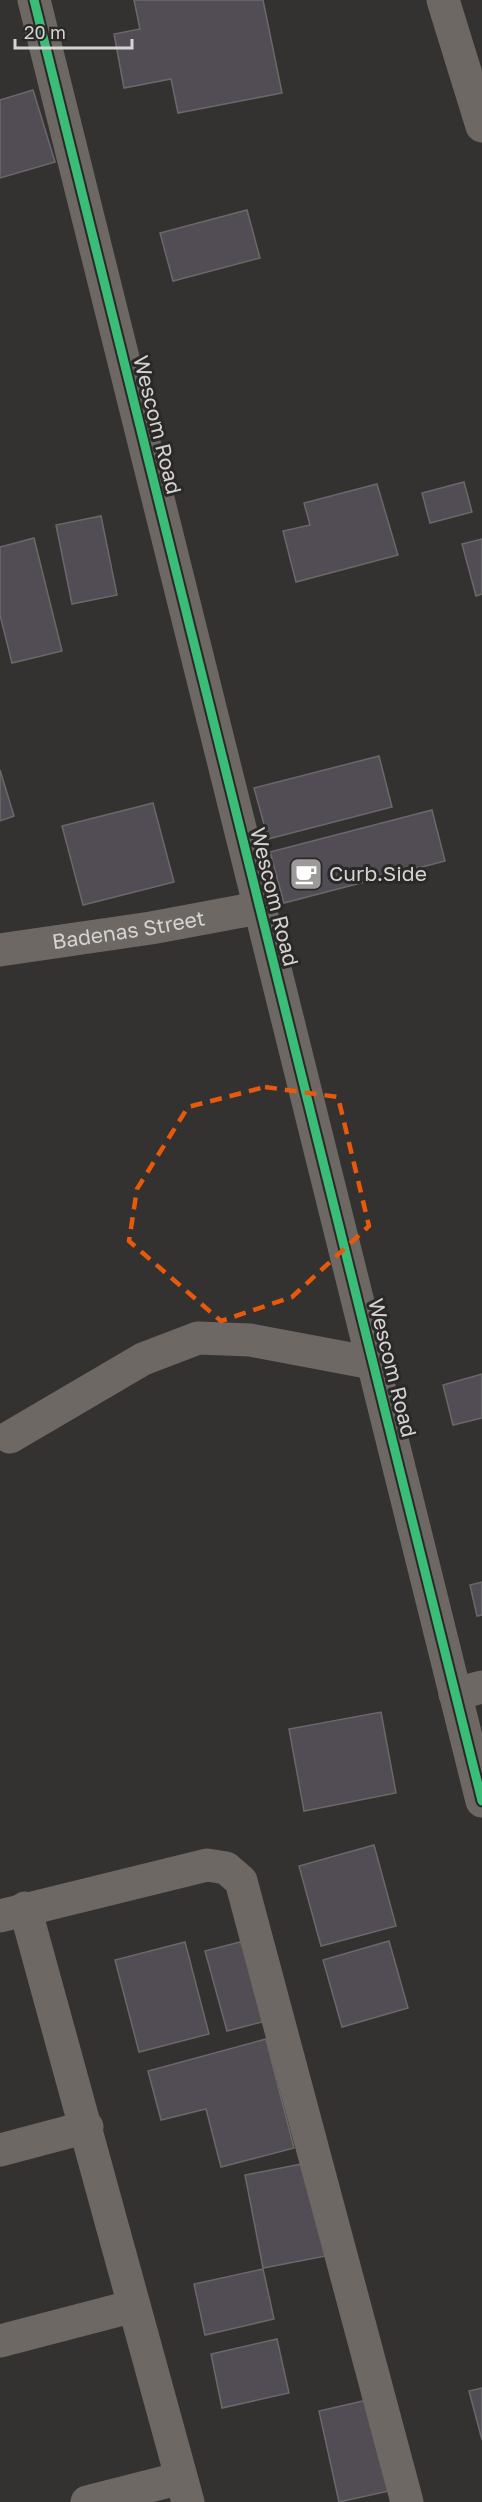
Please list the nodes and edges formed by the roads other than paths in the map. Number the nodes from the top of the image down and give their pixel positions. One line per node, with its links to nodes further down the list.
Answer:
1 (34, 0): 4 (street, Wescom Road)
2 (443, 0): 3 (street)
3 (482, 126)
4 (258, 908): 5 (street, Badenas Street); 6 (street, Wescom Road)
5 (0, 950)
6 (372, 1363): 7 (street); 8 (street, Wescom Road)
7 (10, 1437)
8 (469, 1691): 9 (street, Wescom Road)
9 (482, 1801)
10 (13, 1912): 11 (street); 17 (street)
11 (87, 2127): 12 (street); 13 (street)
12 (0, 2150)
13 (134, 2306): 14 (street); 15 (street)
14 (0, 2341)
15 (184, 2490): 16 (street)
16 (87, 2502)
17 (407, 2502)

